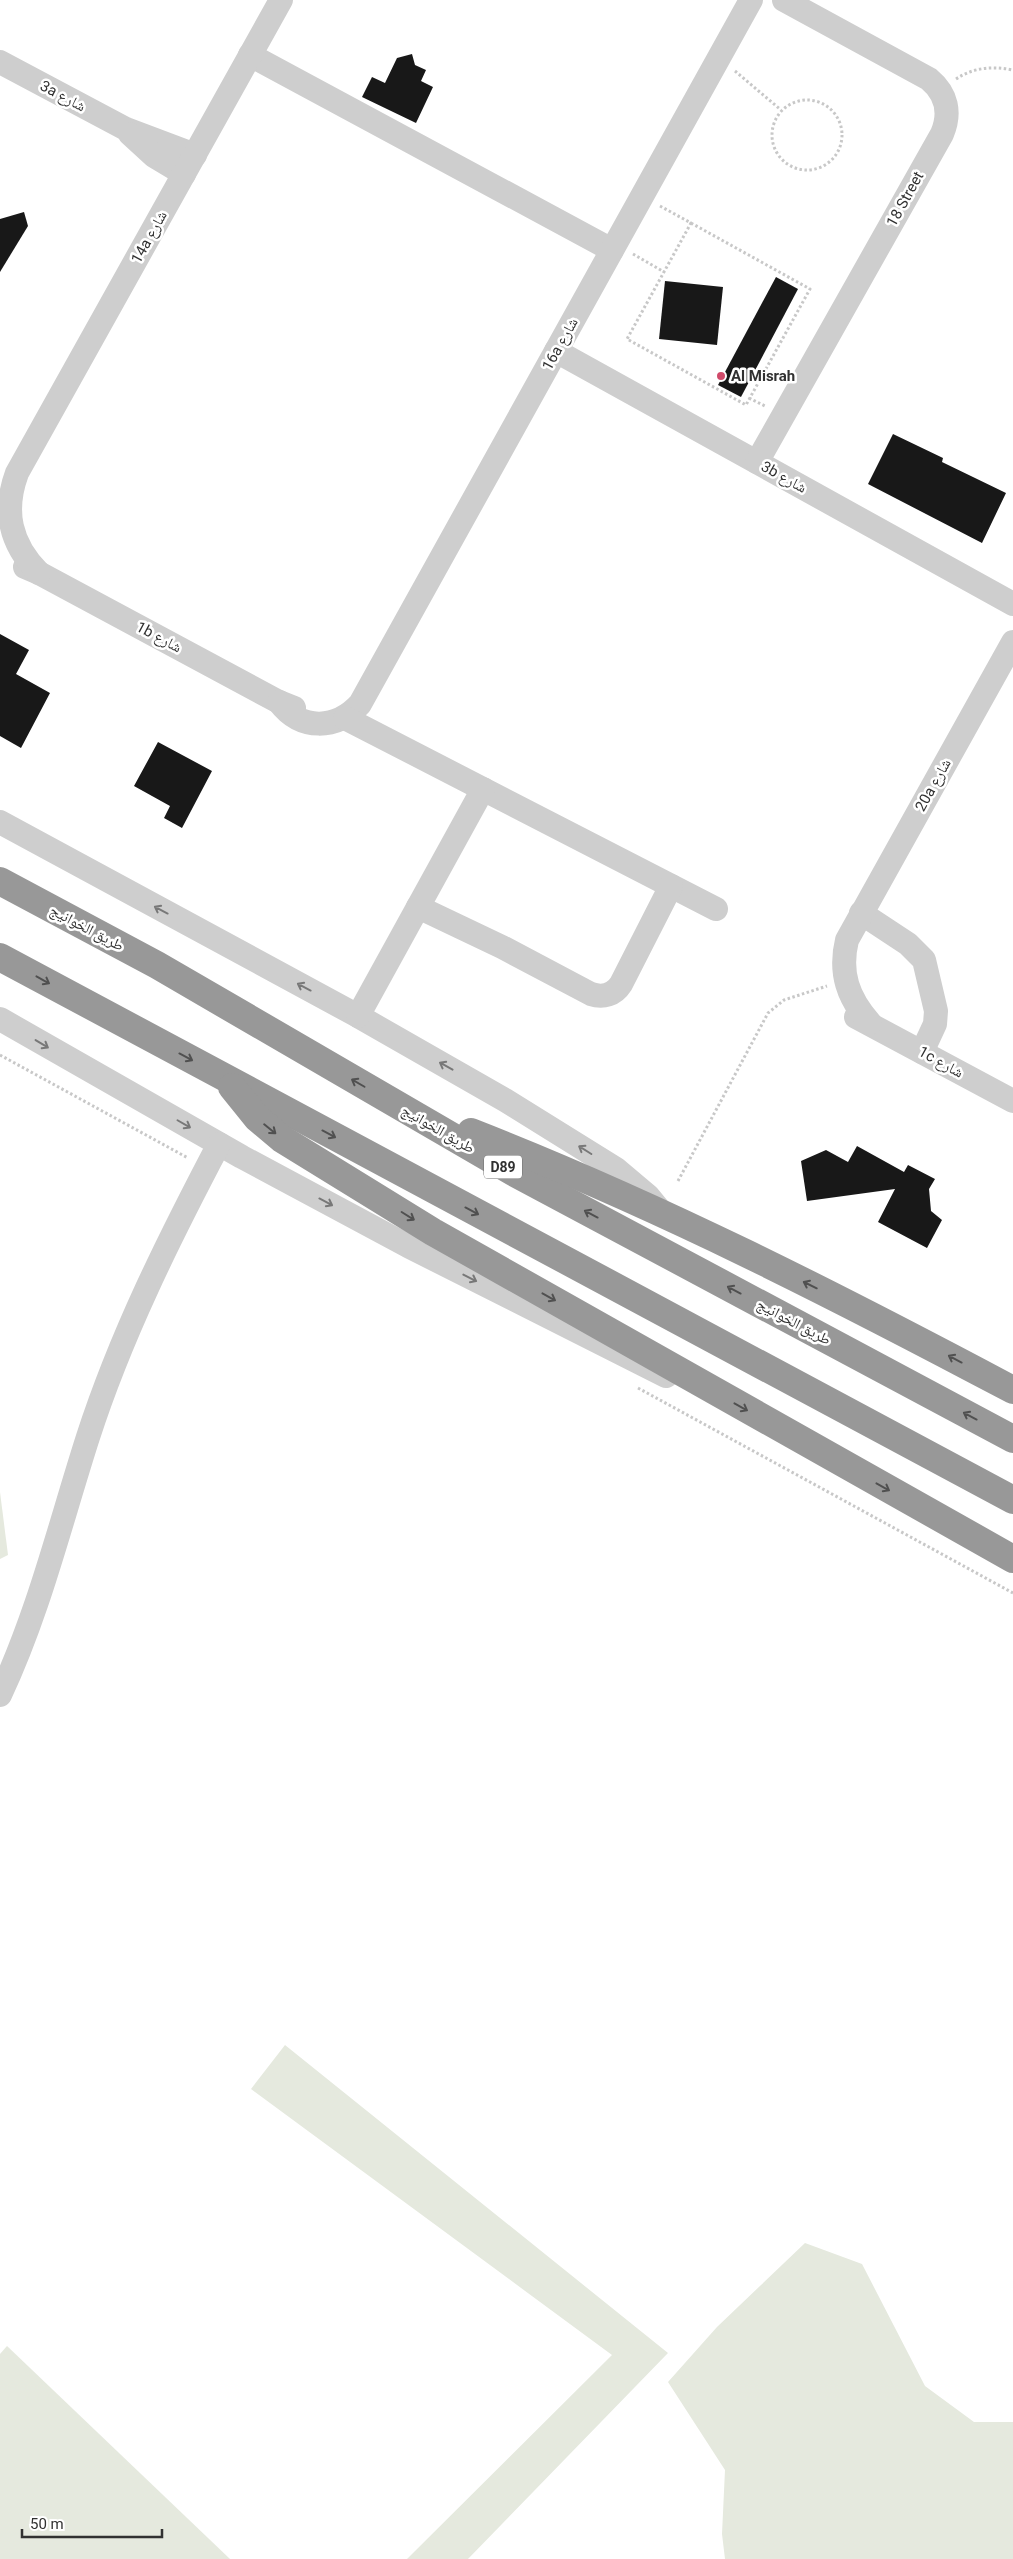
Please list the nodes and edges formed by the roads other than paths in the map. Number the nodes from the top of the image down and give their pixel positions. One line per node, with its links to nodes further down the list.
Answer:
1 (281, 0): 4 (street, 14a شارع)
2 (751, 0): 7 (street, 16a شارع)
3 (784, 0): 9 (street, 18 Street)
4 (250, 55): 6 (street, 14a شارع); 7 (street)
5 (0, 62): 6 (street, 3a شارع)
6 (189, 164): 10 (street, 14a شارع)
7 (613, 247): 8 (street, 16a شارع)
8 (556, 351): 9 (street, 3b شارع); 15 (street, 16a شارع)
9 (757, 462): 13 (street, 3b شارع)
10 (18, 473): 11 (street, 14a شارع); 12 (street, 14a شارع)
11 (0, 496)
12 (6, 536): 15 (street, 1b شارع)
13 (1013, 604)
14 (1013, 642): 22 (street, 20a شارع)
15 (333, 717): 16 (street)
16 (483, 789): 19 (street); 20 (street)
17 (0, 822): 25 (street, one-way to 17)
18 (0, 881): 30 (highway, طريق الخوانيج / D89, one-way to 18)
19 (671, 886): 20 (street); 21 (street)
20 (418, 907): 25 (street)
21 (716, 909)
22 (856, 921): 24 (street, 20a شارع); 27 (street)
23 (0, 957): 28 (highway, one-way to 28)
24 (839, 981): 27 (street, 1c شارع)
25 (358, 1016): 32 (street, one-way to 25)
26 (0, 1019): 31 (street, one-way to 31)
27 (922, 1052): 29 (street, 1c شارع)
28 (228, 1079): 33 (highway, one-way to 33); 36 (highway, one-way to 36)
29 (1013, 1101)
30 (395, 1104): 32 (highway); 35 (highway, طريق الخوانيج / D89, one-way to 30)
31 (219, 1144): 33 (street, one-way to 33); 38 (street)
32 (663, 1214): 34 (highway, one-way to 32)
33 (699, 1384): 37 (highway, one-way to 37)
34 (1013, 1390)
35 (1013, 1439)
36 (1013, 1500)
37 (1013, 1559)
38 (0, 1695)

